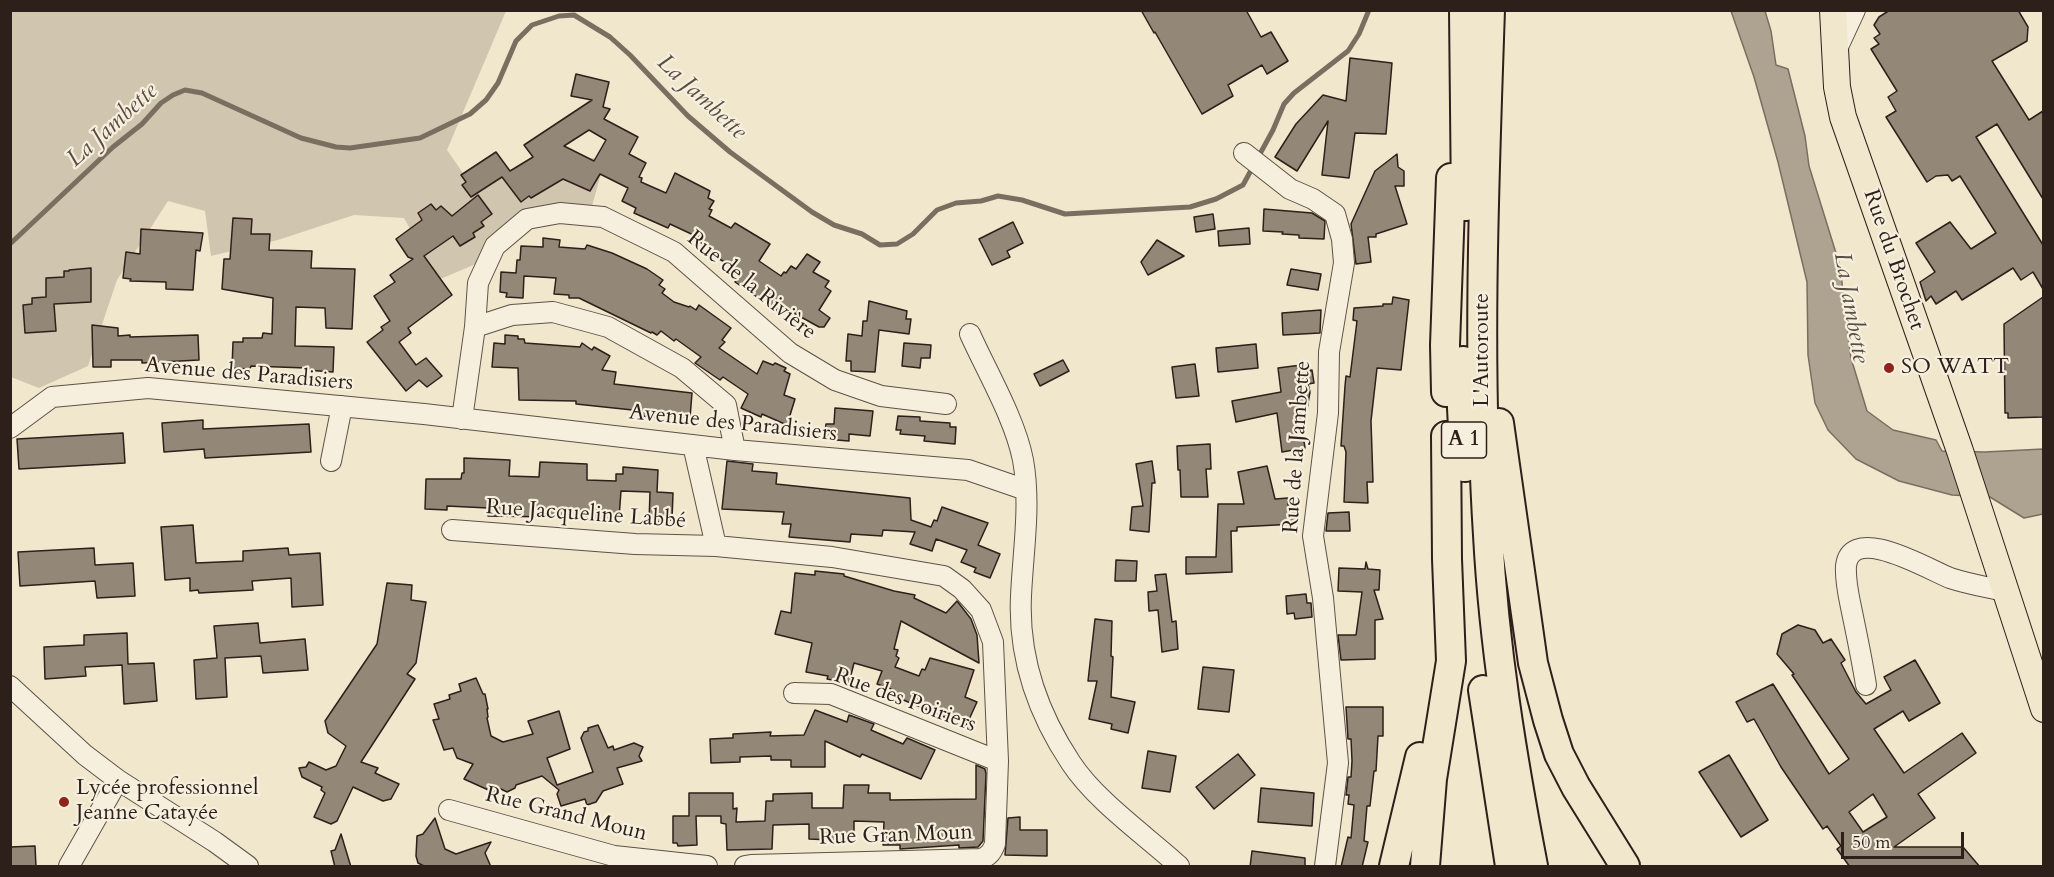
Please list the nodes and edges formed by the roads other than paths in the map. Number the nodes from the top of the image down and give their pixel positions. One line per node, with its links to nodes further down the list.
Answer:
1 (1463, 10): 20 (highway); 38 (highway, L'Autoroute / A 1)
2 (1490, 10): 7 (highway, L'Autoroute / A 1)
3 (1833, 10): 5 (main road, Rue du Brochet)
4 (1855, 10): 5 (street)
5 (1835, 55): 21 (main road, Rue du Brochet)
6 (1244, 153): 35 (street, Rue de la Jambette)
7 (1484, 239): 39 (highway, L'Autoroute / A 1); 40 (highway)
8 (474, 327): 10 (street, Rue de la Rivière); 12 (street, Rue de la Rivière); 15 (street)
9 (970, 334): 17 (street)
10 (946, 404)
11 (342, 406): 12 (street, Avenue des Paradisiers); 13 (street, Avenue des Paradisiers); 16 (street)
12 (462, 418): 14 (street, Avenue des Paradisiers)
13 (10, 428)
14 (693, 445): 15 (street, Avenue des Paradisiers); 19 (street, Rue Jacqueline Labbé)
15 (735, 450): 17 (street, Avenue des Paradisiers)
16 (331, 461)
17 (1026, 490): 34 (street)
18 (452, 530): 19 (street, Rue Jacqueline Labbé)
19 (716, 546): 26 (street, Rue Jacqueline Labbé)
20 (1447, 559): 36 (highway); 37 (highway)
21 (2004, 591): 22 (street); 25 (main road, Rue du Brochet)
22 (1866, 685)
23 (10, 686): 27 (street)
24 (794, 693): 26 (street, Rue des Poiriers)
25 (2043, 709)
26 (998, 761): 33 (street, Rue Gran Moun)
27 (118, 780): 30 (street); 31 (street)
28 (449, 810): 29 (street, Rue Grand Moun)
29 (612, 861): 32 (street, Rue Grand Moun)
30 (69, 867)
31 (248, 867)
32 (707, 867)
33 (745, 867)
34 (1179, 867)
35 (1325, 867)
36 (1394, 867)
37 (1425, 867)
38 (1510, 867)
39 (1533, 867)
40 (1625, 867)

